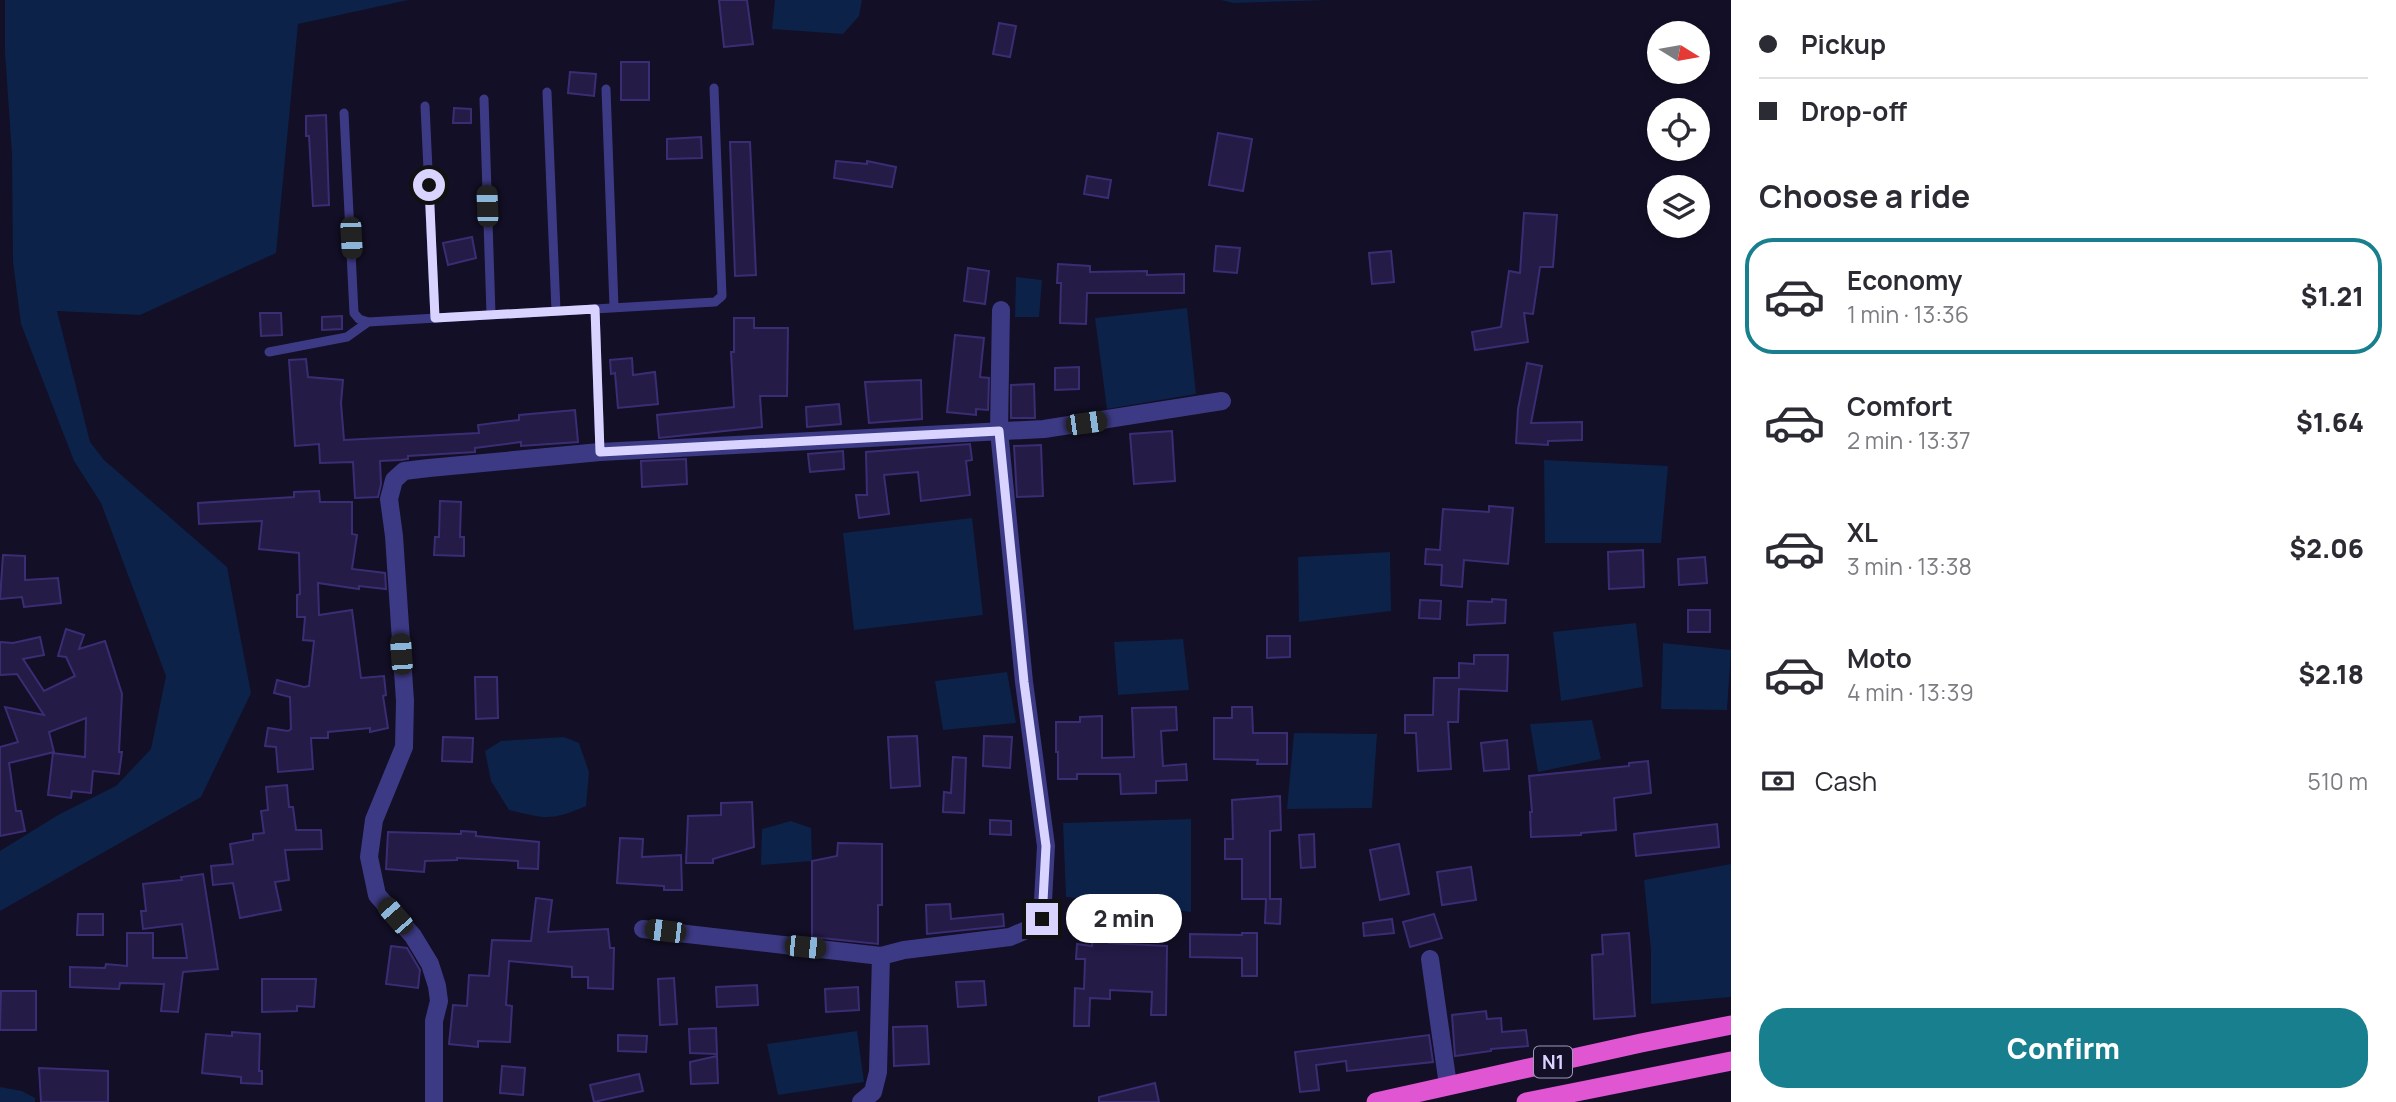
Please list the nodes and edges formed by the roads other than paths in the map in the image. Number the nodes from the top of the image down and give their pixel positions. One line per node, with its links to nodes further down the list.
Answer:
1 (606, 89): 7 (lane)
2 (714, 89): 7 (lane)
3 (547, 92): 10 (lane)
4 (484, 99): 11 (lane)
5 (425, 106): 12 (lane)
6 (344, 113): 13 (lane)
7 (614, 307): 8 (lane)
8 (595, 309): 10 (lane); 17 (lane)
9 (1001, 310): 16 (street)
10 (556, 311): 11 (lane)
11 (491, 314): 12 (lane)
12 (435, 318): 13 (lane)
13 (368, 322): 14 (lane)
14 (269, 352)
15 (1222, 401): 16 (street)
16 (999, 431): 17 (street); 19 (street)
17 (600, 452): 24 (street)
18 (643, 929): 19 (street)
19 (881, 956): 25 (street)
20 (1430, 959): 23 (street)
21 (1731, 1025): 23 (highway, N1)
22 (1731, 1061): 27 (highway, N1)
23 (1448, 1085): 26 (highway, N1)
24 (434, 1102)
25 (861, 1102)
26 (1376, 1102)
27 (1526, 1102)

